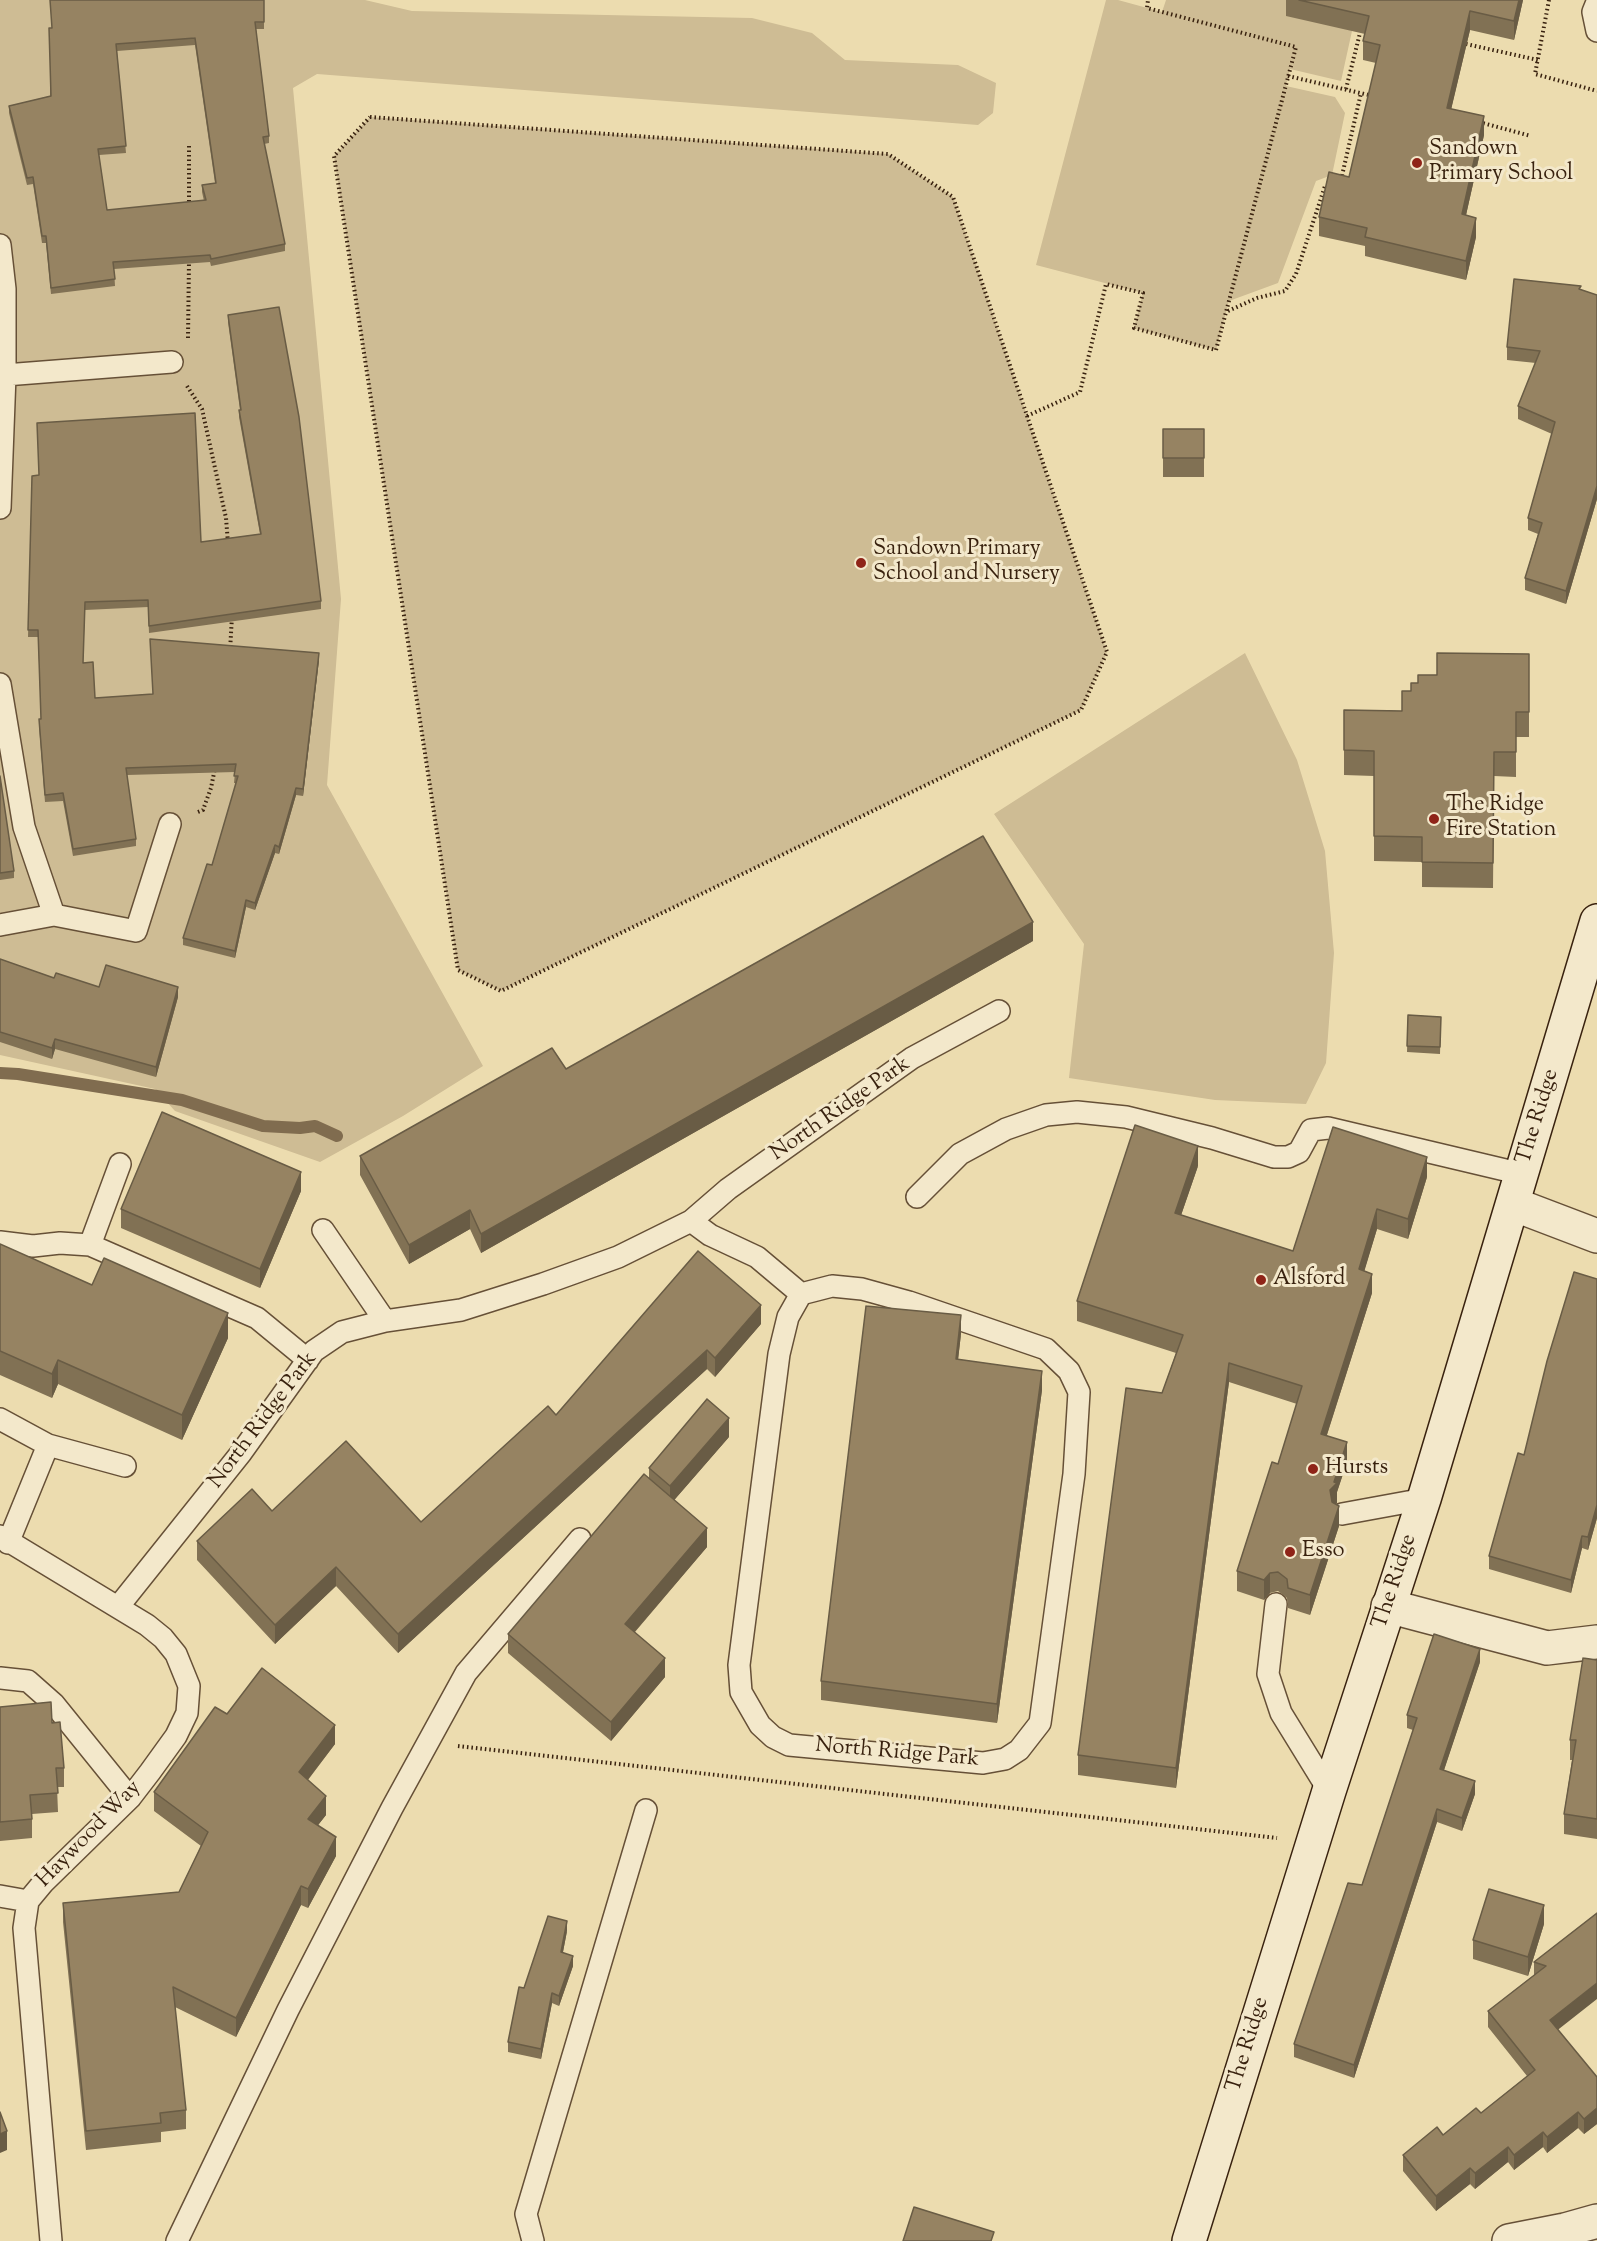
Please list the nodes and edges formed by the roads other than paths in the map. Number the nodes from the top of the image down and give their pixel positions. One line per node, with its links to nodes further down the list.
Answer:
1 (1597, 2): 2 (lane)
2 (1597, 31)
3 (0, 245): 5 (lane)
4 (172, 362): 5 (lane)
5 (5, 375): 6 (lane)
6 (0, 508)
7 (0, 686): 9 (lane)
8 (170, 824): 9 (lane)
9 (54, 915): 11 (lane)
10 (1597, 921): 14 (main road, The Ridge)
11 (0, 925)
12 (999, 1011): 16 (lane, North Ridge Park)
13 (120, 1164): 20 (lane)
14 (1518, 1189): 15 (lane); 18 (main road); 27 (main road, The Ridge)
15 (917, 1197)
16 (692, 1221): 21 (lane); 22 (lane, North Ridge Park)
17 (323, 1230): 22 (lane)
18 (1597, 1236)
19 (0, 1242): 20 (lane)
20 (90, 1245): 23 (lane)
21 (801, 1294): 21 (lane, North Ridge Park)
22 (385, 1321): 23 (lane, North Ridge Park)
23 (308, 1359): 32 (lane, North Ridge Park)
24 (0, 1419): 25 (lane)
25 (48, 1445): 26 (lane); 30 (lane)
26 (125, 1466)
27 (1424, 1499): 28 (lane); 33 (main road, The Ridge)
28 (1342, 1514)
29 (580, 1539): 43 (lane)
30 (4, 1540): 32 (lane, Haywood Way)
31 (1276, 1604): 36 (lane)
32 (118, 1606): 37 (lane, Haywood Way)
33 (1388, 1606): 34 (main road); 36 (main road, The Ridge)
34 (1597, 1642)
35 (0, 1678): 37 (lane)
36 (1329, 1791): 45 (main road, The Ridge)
37 (130, 1798): 40 (lane, Haywood Way)
38 (646, 1810): 44 (lane)
39 (0, 1896): 40 (lane)
40 (28, 1901): 42 (lane, Haywood Way)
41 (1597, 2221): 46 (main road)
42 (51, 2241)
43 (177, 2241)
44 (533, 2241)
45 (1189, 2241)
46 (1509, 2241)

